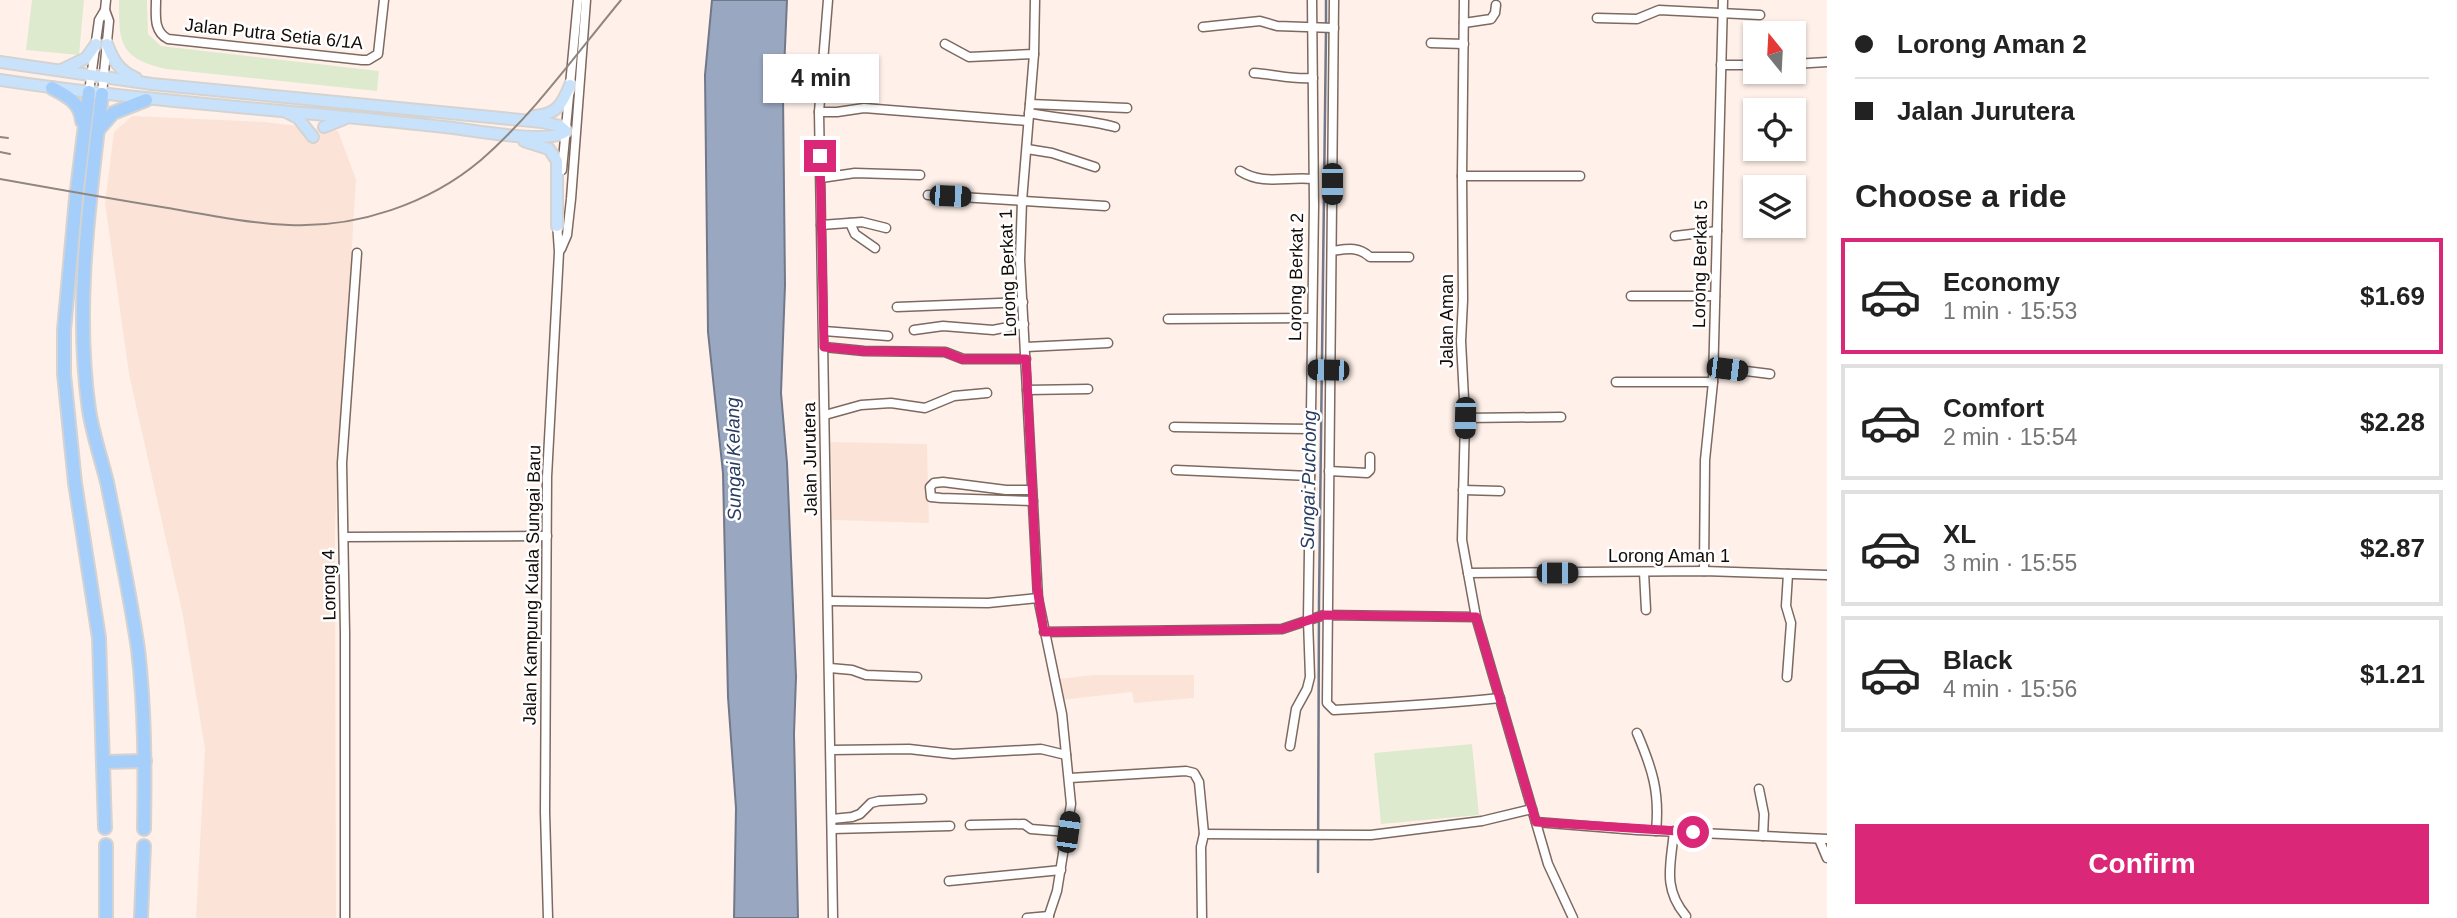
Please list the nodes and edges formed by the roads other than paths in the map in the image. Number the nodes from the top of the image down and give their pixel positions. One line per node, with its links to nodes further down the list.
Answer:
1 (106, 0): 21 (street)
2 (156, 0): 3 (street, Jalan Putra Setia 6/1A)
3 (384, 0)
4 (578, 0): 38 (street, Jalan Kampung Kuala Sungai Baru)
5 (586, 0): 24 (street, Jalan Kampung Kuala Sungai Baru)
6 (828, 0): 46 (street, Jalan Jurutera)
7 (1035, 0): 25 (street, Lorong Berkat 1)
8 (1312, 0): 18 (street, Lorong Berkat 2)
9 (1334, 0): 19 (street)
10 (1464, 0): 16 (street, Jalan Aman)
11 (1723, 0): 13 (street, Lorong Berkat 5)
12 (1496, 5): 16 (street)
13 (1722, 14): 14 (street); 15 (street); 29 (street, Lorong Berkat 5)
14 (1760, 15)
15 (1597, 18)
16 (1464, 23): 23 (street, Jalan Aman)
17 (1203, 27): 18 (street)
18 (1315, 27): 19 (street); 35 (street, Lorong Berkat 2)
19 (1332, 28): 70 (street)
20 (1431, 43): 23 (street)
21 (102, 44): 31 (main road); 33 (street); 34 (street); 37 (main road)
22 (945, 44): 25 (street)
23 (1464, 44): 62 (street, Jalan Aman)
24 (583, 51): 54 (street); 71 (street, Jalan Kampung Kuala Sungai Baru)
25 (1034, 54): 47 (street, Lorong Berkat 1)
26 (0, 62): 31 (main road)
27 (1827, 62): 28 (street)
28 (1806, 63)
29 (1721, 65): 30 (street); 76 (street, Lorong Berkat 5)
30 (1743, 65)
31 (58, 71): 33 (main road)
32 (1254, 73): 35 (street)
33 (91, 75): 34 (main road); 40 (street)
34 (104, 77): 37 (main road); 40 (street)
35 (1313, 78): 65 (street, Lorong Berkat 2)
36 (0, 80): 39 (main road)
37 (152, 84): 41 (main road)
38 (570, 85): 50 (main road); 54 (street, Jalan Kampung Kuala Sungai Baru)
39 (51, 88): 40 (main road); 55 (highway)
40 (96, 93): 42 (main road); 53 (highway); 55 (highway)
41 (305, 99): 43 (main road); 48 (main road)
42 (146, 100): 45 (main road); 53 (highway)
43 (339, 102): 48 (main road); 50 (main road)
44 (1127, 108): 47 (street)
45 (284, 111): 48 (main road); 57 (main road)
46 (819, 112): 47 (street); 64 (street, Jalan Jurutera)
47 (1029, 113): 52 (street); 58 (street, Lorong Berkat 1)
48 (320, 114): 49 (main road)
49 (353, 117): 51 (main road); 56 (main road)
50 (489, 117): 54 (main road)
51 (324, 127)
52 (1115, 127)
53 (98, 130): 142 (highway)
54 (566, 131): 56 (main road); 71 (street); 74 (street, Jalan Kampung Kuala Sungai Baru)
55 (83, 132): 143 (highway)
56 (492, 133): 74 (main road)
57 (313, 137)
58 (1027, 149): 59 (street); 67 (street, Lorong Berkat 1)
59 (1095, 167)
60 (1240, 170): 65 (street)
61 (920, 174): 64 (street)
62 (1462, 176): 63 (street); 109 (street, Jalan Aman)
63 (1580, 176)
64 (821, 178): 73 (street, Jalan Jurutera)
65 (1314, 179): 68 (street, Lorong Berkat 2)
66 (928, 195): 67 (street)
67 (1022, 201): 69 (street); 85 (street, Lorong Berkat 1)
68 (1314, 205): 70 (street); 88 (street, Lorong Berkat 2)
69 (1105, 206)
70 (1332, 206): 79 (street)
71 (569, 213): 80 (street, Jalan Kampung Kuala Sungai Baru)
72 (850, 222): 73 (street); 75 (street); 78 (street)
73 (821, 225): 92 (street, Jalan Jurutera)
74 (557, 226): 80 (street, Jalan Kampung Kuala Sungai Baru)
75 (886, 228)
76 (1717, 231): 77 (street); 84 (street, Lorong Berkat 5)
77 (1675, 236)
78 (875, 248)
79 (1332, 251): 82 (street); 90 (street)
80 (559, 252): 120 (street, Jalan Kampung Kuala Sungai Baru)
81 (357, 253): 121 (street, Lorong 4)
82 (1409, 257)
83 (1631, 296): 84 (street)
84 (1715, 296): 98 (street, Lorong Berkat 5)
85 (1023, 302): 86 (street); 89 (street, Lorong Berkat 1)
86 (897, 307)
87 (1168, 319): 88 (street)
88 (1311, 322): 90 (street); 99 (street, Lorong Berkat 2)
89 (1024, 324): 91 (street); 96 (street, Lorong Berkat 1)
90 (1329, 326): 100 (street)
91 (914, 330)
92 (824, 331): 93 (street); 95 (street, Jalan Jurutera)
93 (888, 336)
94 (1108, 343): 96 (street)
95 (824, 347): 97 (street); 107 (street, Jalan Jurutera)
96 (1026, 347): 97 (street, Lorong Berkat 1)
97 (1026, 359): 105 (street, Lorong Berkat 1)
98 (1714, 368): 101 (street); 102 (street, Lorong Berkat 5)
99 (1311, 370): 100 (street); 111 (street, Lorong Berkat 2)
100 (1328, 370): 114 (street)
101 (1770, 374)
102 (1713, 382): 103 (street); 122 (street, Lorong Berkat 5)
103 (1616, 383)
104 (1088, 389): 105 (street)
105 (1027, 390): 116 (street, Lorong Berkat 1)
106 (987, 393): 107 (street)
107 (825, 415): 128 (street, Jalan Jurutera)
108 (1560, 417): 109 (street)
109 (1465, 418): 117 (street, Jalan Aman)
110 (1174, 427): 111 (street)
111 (1311, 429): 115 (street, Lorong Berkat 2)
112 (1370, 457): 114 (street)
113 (1176, 471): 115 (street)
114 (1329, 471): 130 (street)
115 (1310, 476): 132 (street, Lorong Berkat 2)
116 (1032, 490): 119 (street, Lorong Berkat 1); 119 (street)
117 (1463, 490): 118 (street); 124 (street, Jalan Aman)
118 (1500, 491)
119 (1033, 501): 127 (street, Lorong Berkat 1)
120 (547, 536): 121 (street); 171 (street, Jalan Kampung Kuala Sungai Baru)
121 (344, 537): 170 (street, Lorong 4)
122 (1704, 571): 123 (street, Lorong Aman 1); 125 (street, Lorong Aman 1)
123 (1644, 572): 124 (street, Lorong Aman 1); 129 (street)
124 (1468, 573): 131 (street, Jalan Aman)
125 (1788, 574): 126 (street, Lorong Aman 1); 136 (street)
126 (1827, 575)
127 (1038, 598): 128 (street); 133 (street, Lorong Berkat 1)
128 (829, 601): 134 (street, Jalan Jurutera)
129 (1646, 610)
130 (1326, 615): 131 (street); 132 (street); 137 (street)
131 (1476, 617): 137 (street, Jalan Aman)
132 (1311, 619): 133 (street); 139 (street, Lorong Berkat 2)
133 (1044, 632): 141 (street, Lorong Berkat 1)
134 (830, 668): 135 (street); 140 (street, Jalan Jurutera)
135 (917, 677)
136 (1787, 677)
137 (1500, 698): 147 (street, Jalan Aman)
138 (1637, 733): 155 (street)
139 (1290, 746)
140 (831, 750): 141 (street); 148 (street, Jalan Jurutera)
141 (1066, 755): 144 (street, Lorong Berkat 1)
142 (145, 761): 143 (highway); 153 (highway)
143 (103, 762): 152 (highway)
144 (1070, 778): 157 (street, Lorong Berkat 1); 158 (street)
145 (1759, 789): 159 (street)
146 (922, 799): 148 (street)
147 (1532, 809): 149 (street, Jalan Aman); 158 (street)
148 (832, 819): 154 (street, Jalan Jurutera)
149 (1536, 822): 155 (street); 175 (street, Jalan Aman)
150 (970, 825): 157 (street)
151 (950, 826): 154 (street)
152 (105, 828)
153 (144, 829)
154 (832, 829): 172 (street, Jalan Jurutera)
155 (1656, 831): 156 (street)
156 (1674, 831): 159 (street); 166 (street)
157 (1068, 832): 164 (street, Lorong Berkat 1)
158 (1204, 834): 174 (street)
159 (1763, 836): 160 (street)
160 (1823, 839): 163 (street)
161 (106, 845): 168 (highway)
162 (144, 846): 169 (highway)
163 (1827, 858)
164 (1061, 870): 165 (street); 167 (street, Lorong Berkat 1)
165 (949, 881)
166 (1686, 916)
167 (1048, 917): 173 (street)
168 (106, 918)
169 (141, 918)
170 (345, 918)
171 (548, 918)
172 (833, 918)
173 (1027, 918)
174 (1202, 918)
175 (1573, 918)

